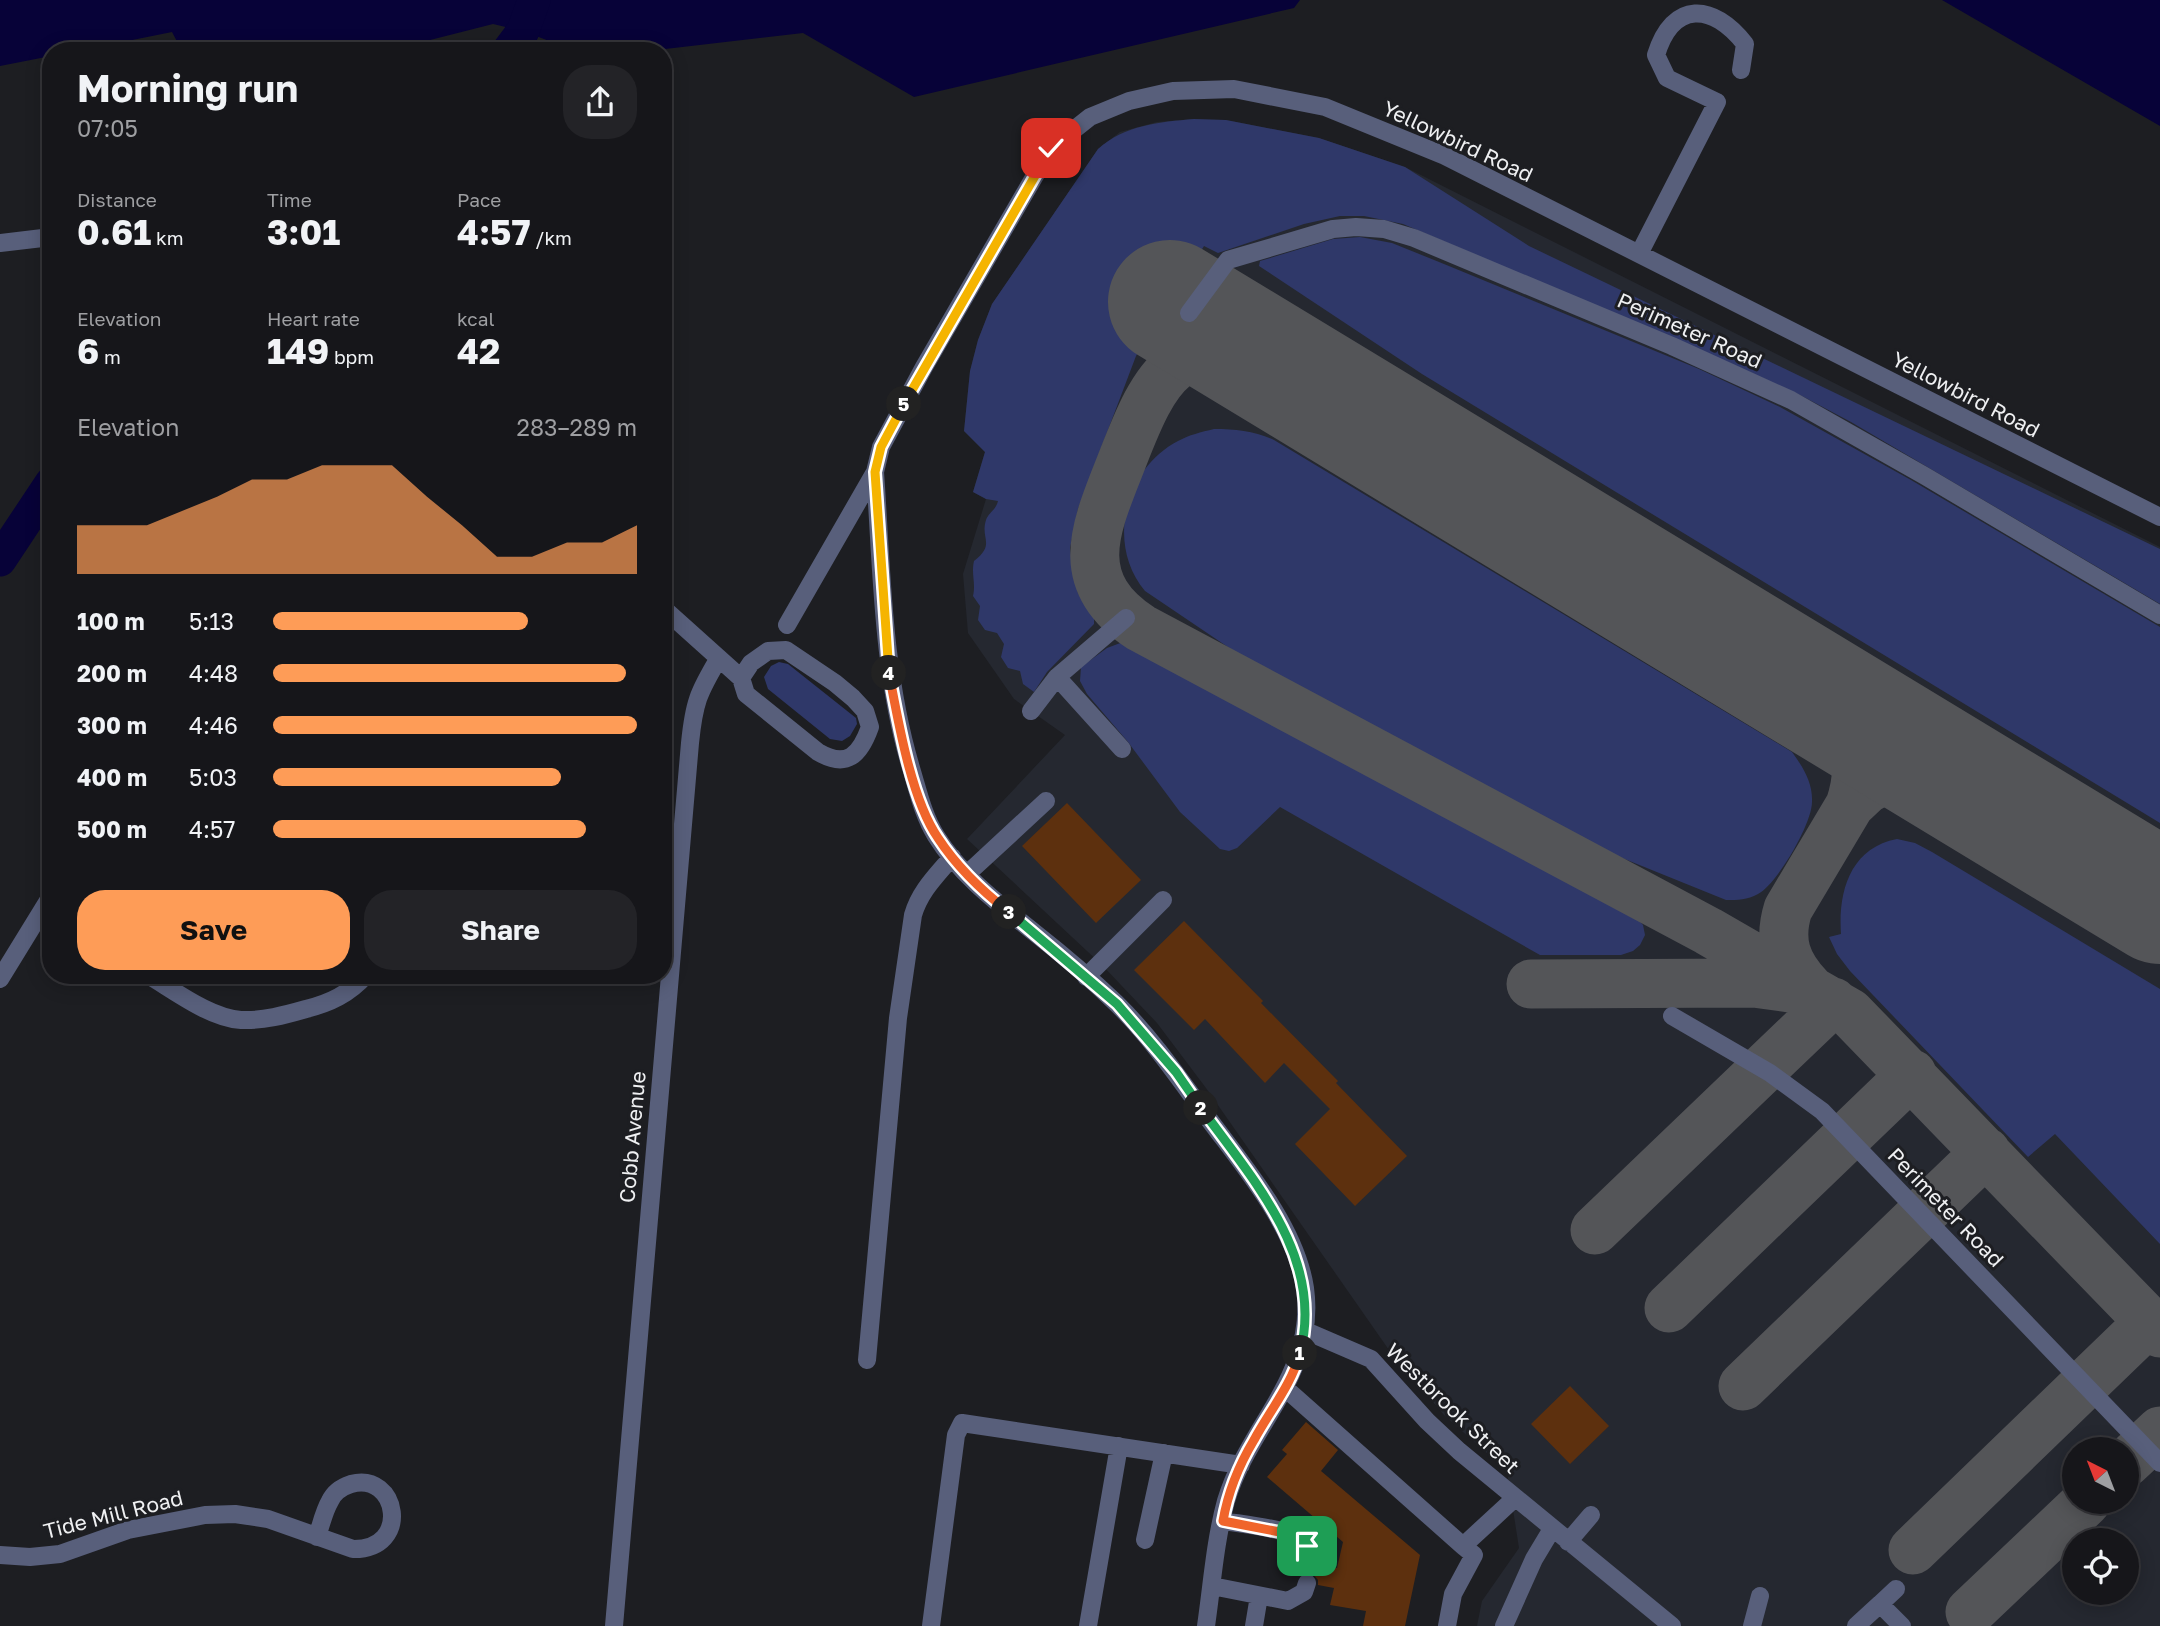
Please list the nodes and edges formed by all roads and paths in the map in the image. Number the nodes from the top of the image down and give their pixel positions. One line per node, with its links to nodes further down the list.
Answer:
1 (1741, 71): 4 (street)
2 (42, 238): 3 (street)
3 (0, 243)
4 (1639, 254): 6 (street, Yellowbird Road); 7 (street, Yellowbird Road)
5 (1189, 313): 8 (street, Perimeter Road)
6 (875, 472): 11 (street, Yellowbird Road); 17 (street, Yellowbird Road)
7 (2160, 517)
8 (2160, 615)
9 (672, 616): 12 (street)
10 (1126, 618): 13 (street)
11 (787, 625)
12 (719, 659): 14 (street); 24 (street, Cobb Avenue)
13 (1057, 677): 15 (street); 18 (street)
14 (741, 678): 16 (street); 16 (street)
15 (1031, 711)
16 (870, 727): 17 (street)
17 (902, 736): 20 (street)
18 (1122, 749)
19 (1045, 801): 21 (street)
20 (952, 857): 21 (street); 32 (street)
21 (967, 874): 25 (street)
22 (1163, 901): 25 (street)
23 (42, 915): 26 (street)
24 (672, 952)
25 (1086, 977): 31 (street)
26 (0, 979)
27 (163, 984): 28 (street)
28 (356, 984)
29 (669, 984): 54 (street, Cobb Avenue)
30 (1672, 1016): 36 (street, Perimeter Road)
31 (1306, 1332): 33 (street); 38 (street, Westbrook Street)
32 (867, 1360)
33 (1285, 1388): 37 (street); 45 (street)
34 (1119, 1446): 35 (street); 55 (street); 56 (street)
35 (1164, 1452): 37 (street); 43 (street)
36 (2160, 1463)
37 (1241, 1465): 40 (street)
38 (1515, 1498): 41 (street, Westbrook Street); 45 (street)
39 (1591, 1516): 44 (street)
40 (1223, 1521): 47 (street); 49 (street)
41 (1552, 1529): 44 (street, Westbrook Street); 60 (street)
42 (317, 1537): 42 (street, Tide Mill Road); 46 (street, Tide Mill Road)
43 (1146, 1540)
44 (1568, 1542): 61 (street, Westbrook Street)
45 (1463, 1546): 59 (street)
46 (0, 1555)
47 (1311, 1563)
48 (1307, 1583): 51 (street)
49 (1212, 1586): 51 (street); 57 (street)
50 (1896, 1589): 53 (street)
51 (1259, 1596): 58 (street)
52 (1760, 1596): 62 (street)
53 (1880, 1604): 63 (street); 64 (street)
54 (614, 1626)
55 (931, 1626)
56 (1088, 1626)
57 (1206, 1626)
58 (1254, 1626)
59 (1447, 1626)
60 (1504, 1626)
61 (1672, 1626)
62 (1752, 1626)
63 (1856, 1626)
64 (1902, 1626)

